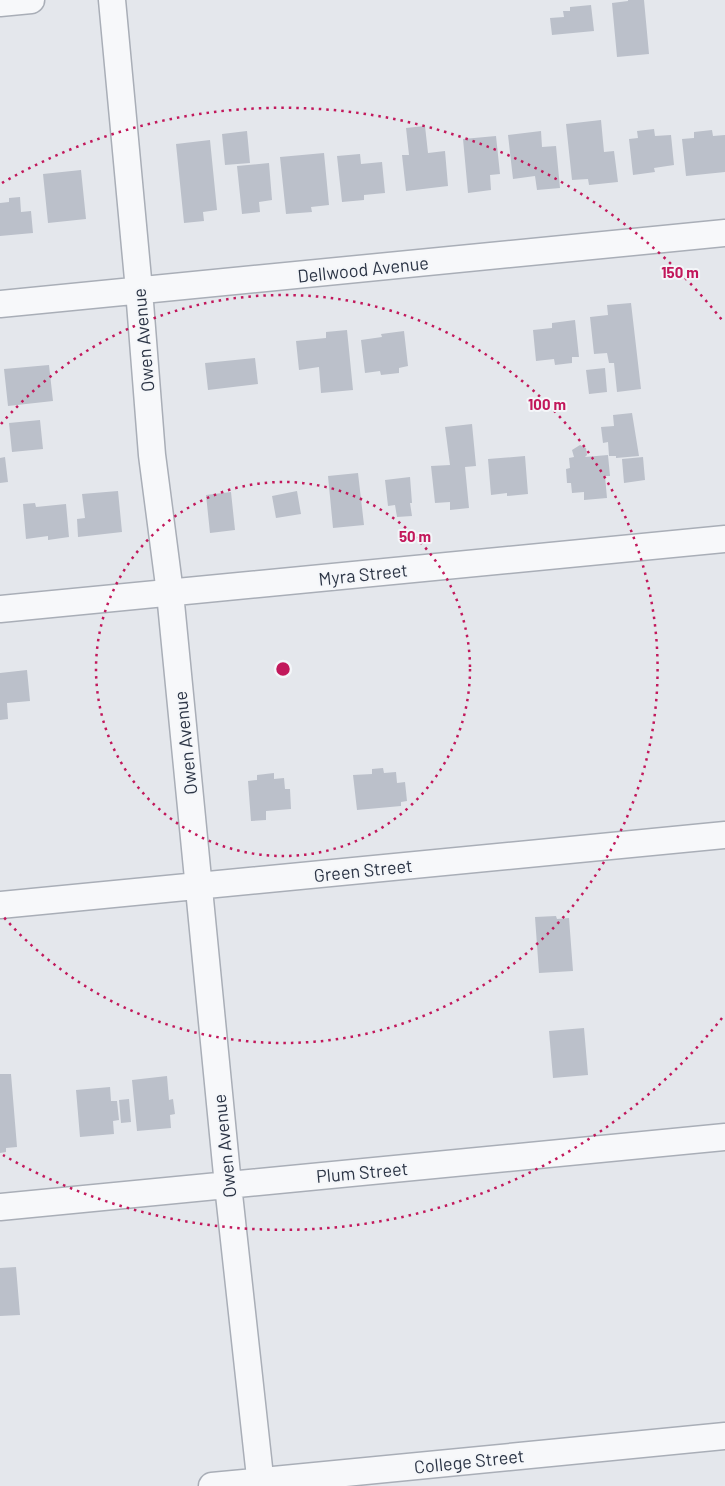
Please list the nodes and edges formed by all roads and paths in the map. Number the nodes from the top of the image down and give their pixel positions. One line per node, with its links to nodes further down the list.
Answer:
1 (31, 0): 3 (street)
2 (112, 0): 5 (street, Owen Avenue)
3 (0, 3)
4 (725, 233): 5 (street, Dellwood Avenue)
5 (139, 290): 6 (street, Dellwood Avenue); 8 (street, Owen Avenue)
6 (0, 304)
7 (725, 539): 8 (street, Myra Street)
8 (170, 593): 9 (street, Myra Street); 11 (street, Owen Avenue)
9 (0, 609)
10 (725, 834): 11 (street, Green Street)
11 (199, 886): 12 (street, Green Street); 14 (street, Owen Avenue)
12 (0, 905)
13 (725, 1137): 14 (street, Plum Street)
14 (228, 1185): 15 (street, Plum Street); 17 (street, Owen Avenue)
15 (0, 1207)
16 (725, 1436): 17 (street, College Street)
17 (261, 1484): 18 (street, College Street)
18 (212, 1486)

